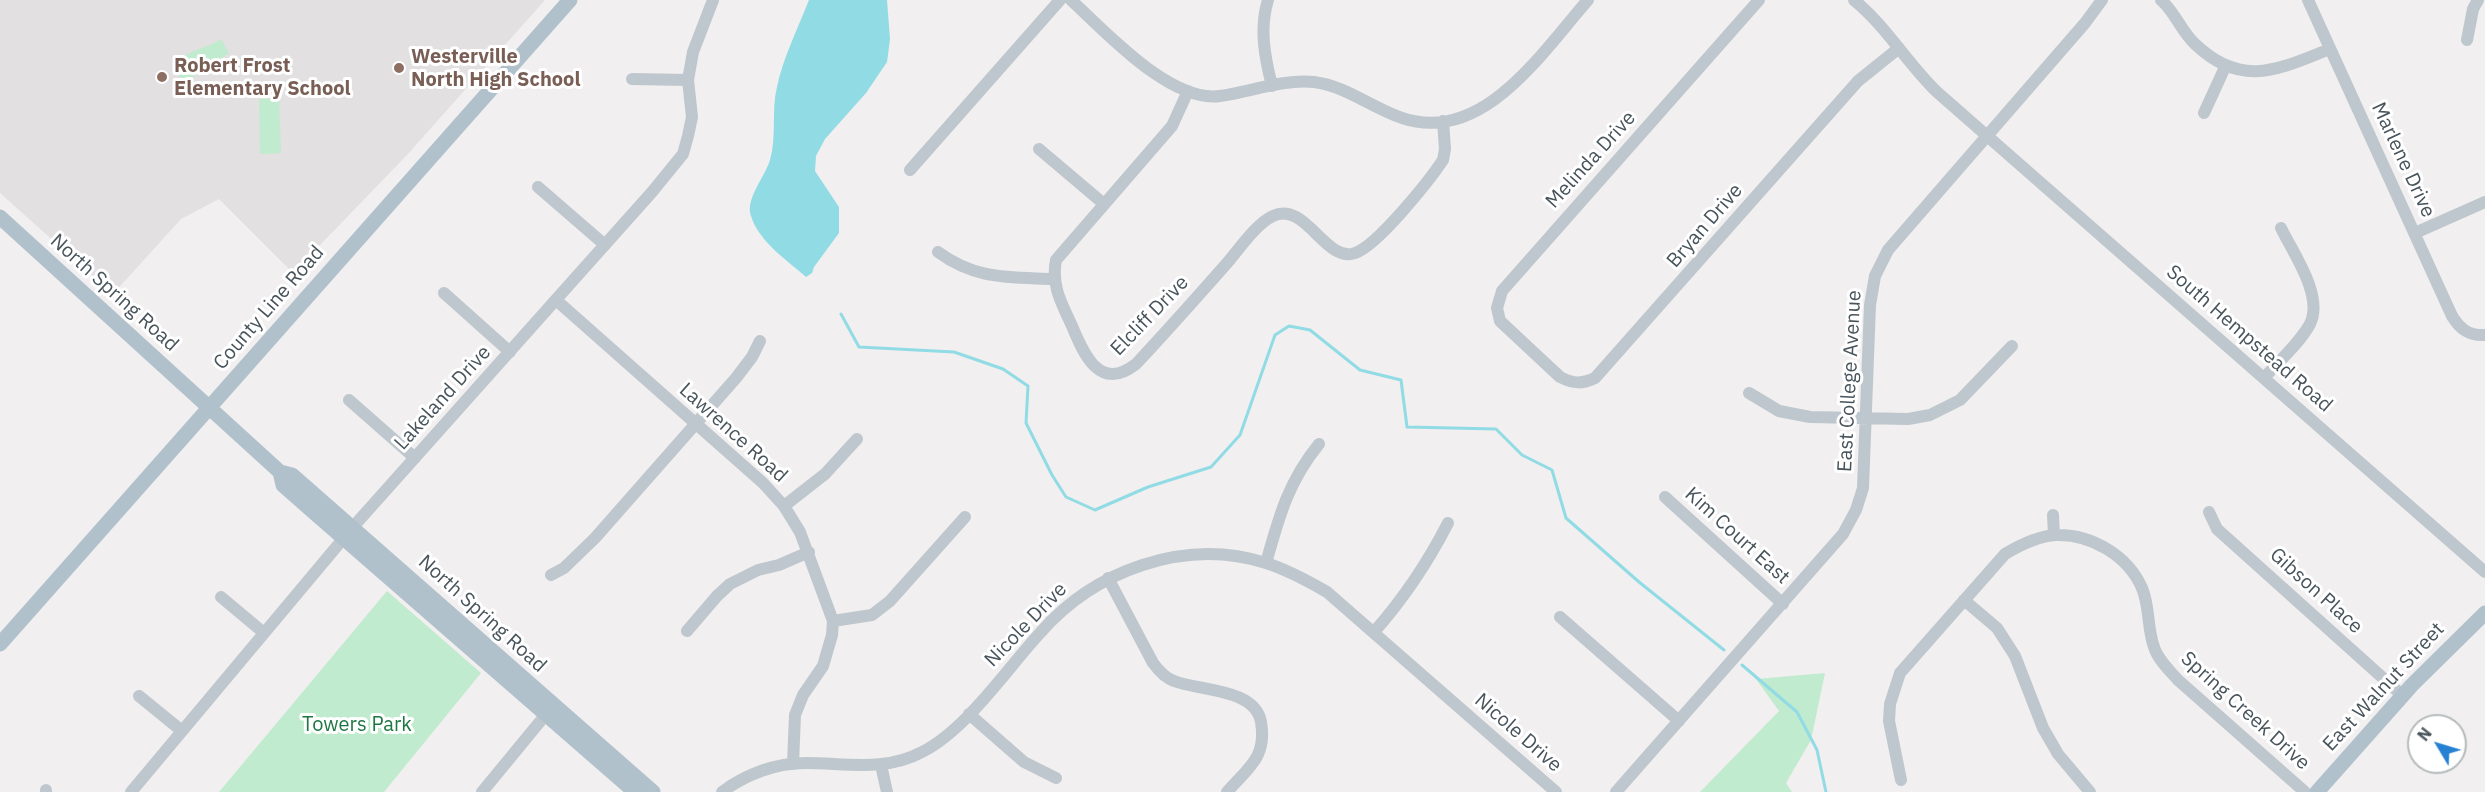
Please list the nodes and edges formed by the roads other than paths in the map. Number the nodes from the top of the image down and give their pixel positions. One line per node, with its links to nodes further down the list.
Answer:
1 (570, 0): 45 (main road, County Line Road)
2 (713, 0): 18 (street, Lakeland Drive)
3 (1060, 0): 25 (street)
4 (1071, 0): 20 (street)
5 (1268, 0): 19 (street)
6 (1588, 0): 22 (street)
7 (1760, 0): 41 (street, Melinda Drive)
8 (1854, 0): 14 (street, South Hempstead Road)
9 (2102, 0): 23 (street, East College Avenue)
10 (2161, 0): 16 (street)
11 (2308, 0): 15 (street, Marlene Drive)
12 (2478, 0): 13 (street)
13 (2467, 40)
14 (1899, 48): 23 (street, South Hempstead Road); 41 (street, Bryan Drive)
15 (2330, 49): 16 (street); 31 (street, Marlene Drive)
16 (2226, 65): 21 (street)
17 (632, 79): 18 (street)
18 (688, 80): 32 (street, Lakeland Drive)
19 (1272, 86): 20 (street); 22 (street)
20 (1188, 91): 28 (street)
21 (2204, 113)
22 (1443, 121): 34 (street, Elcliff Drive)
23 (1987, 135): 42 (street, South Hempstead Road); 46 (street, East College Avenue)
24 (1039, 149): 28 (street)
25 (910, 170)
26 (538, 187): 32 (street)
27 (2485, 202): 31 (street)
28 (1104, 204): 34 (street)
29 (0, 217): 45 (main road, North Spring Road)
30 (2281, 228): 42 (street)
31 (2415, 233): 37 (street, Marlene Drive)
32 (605, 245): 36 (street, Lakeland Drive)
33 (938, 252): 34 (street)
34 (1053, 279)
35 (444, 293): 40 (street)
36 (556, 300): 40 (street, Lakeland Drive); 47 (street, Lawrence Road)
37 (2485, 335)
38 (760, 341): 47 (street)
39 (2012, 346): 46 (street)
40 (510, 352): 50 (street, Lakeland Drive)
41 (1531, 352)
42 (2264, 378): 61 (street, South Hempstead Road)
43 (1749, 393): 46 (street)
44 (349, 400): 50 (street)
45 (210, 407): 57 (main road, North Spring Road); 73 (main road, County Line Road)
46 (1866, 417): 66 (street, East College Avenue)
47 (695, 424): 52 (street, Lawrence Road); 62 (street)
48 (857, 439): 52 (street)
49 (1319, 444): 60 (street)
50 (416, 458): 57 (street, Lakeland Drive)
51 (1665, 497): 66 (street, Kim Court East)
52 (784, 506): 59 (street, Lawrence Road)
53 (2209, 512): 75 (street, Gibson Place)
54 (2053, 515): 58 (street)
55 (965, 517): 69 (street)
56 (1448, 523): 71 (street)
57 (349, 532): 72 (street, Lakeland Drive); 76 (main road, North Spring Road)
58 (2054, 535): 65 (street, Spring Creek Drive); 94 (street, Spring Creek Drive)
59 (809, 552): 69 (street, Lawrence Road); 70 (street)
60 (1266, 563): 63 (street, Nicole Drive); 71 (street, Nicole Drive)
61 (2485, 572)
62 (551, 575)
63 (1108, 578): 77 (street, Nicole Drive); 90 (street)
64 (221, 597): 72 (street)
65 (1964, 600): 83 (street, Spring Creek Drive); 93 (street)
66 (1783, 604): 78 (street, East College Avenue)
67 (2485, 613): 75 (main road, East Walnut Street)
68 (1560, 617): 78 (street)
69 (833, 621): 80 (street, Lawrence Road)
70 (687, 631)
71 (1374, 632): 91 (street, Nicole Drive)
72 (264, 633): 79 (street, Lakeland Drive)
73 (0, 644)
74 (139, 696): 79 (street)
75 (2403, 696): 95 (main road, East Walnut Street)
76 (549, 710): 85 (street); 86 (main road, North Spring Road); 87 (main road, North Spring Road)
77 (969, 714): 81 (street, Nicole Drive); 82 (street)
78 (1679, 721): 92 (street, East College Avenue)
79 (182, 731): 84 (street, Lakeland Drive)
80 (793, 764): 81 (street, Nicole Drive); 88 (street, Nicole Drive)
81 (881, 765): 89 (street)
82 (1056, 778)
83 (1901, 780)
84 (130, 792)
85 (482, 792)
86 (634, 792)
87 (653, 792)
88 (722, 792)
89 (887, 792)
90 (1227, 792)
91 (1556, 792)
92 (1616, 792)
93 (2090, 792)
94 (2305, 792)
95 (2317, 792)

